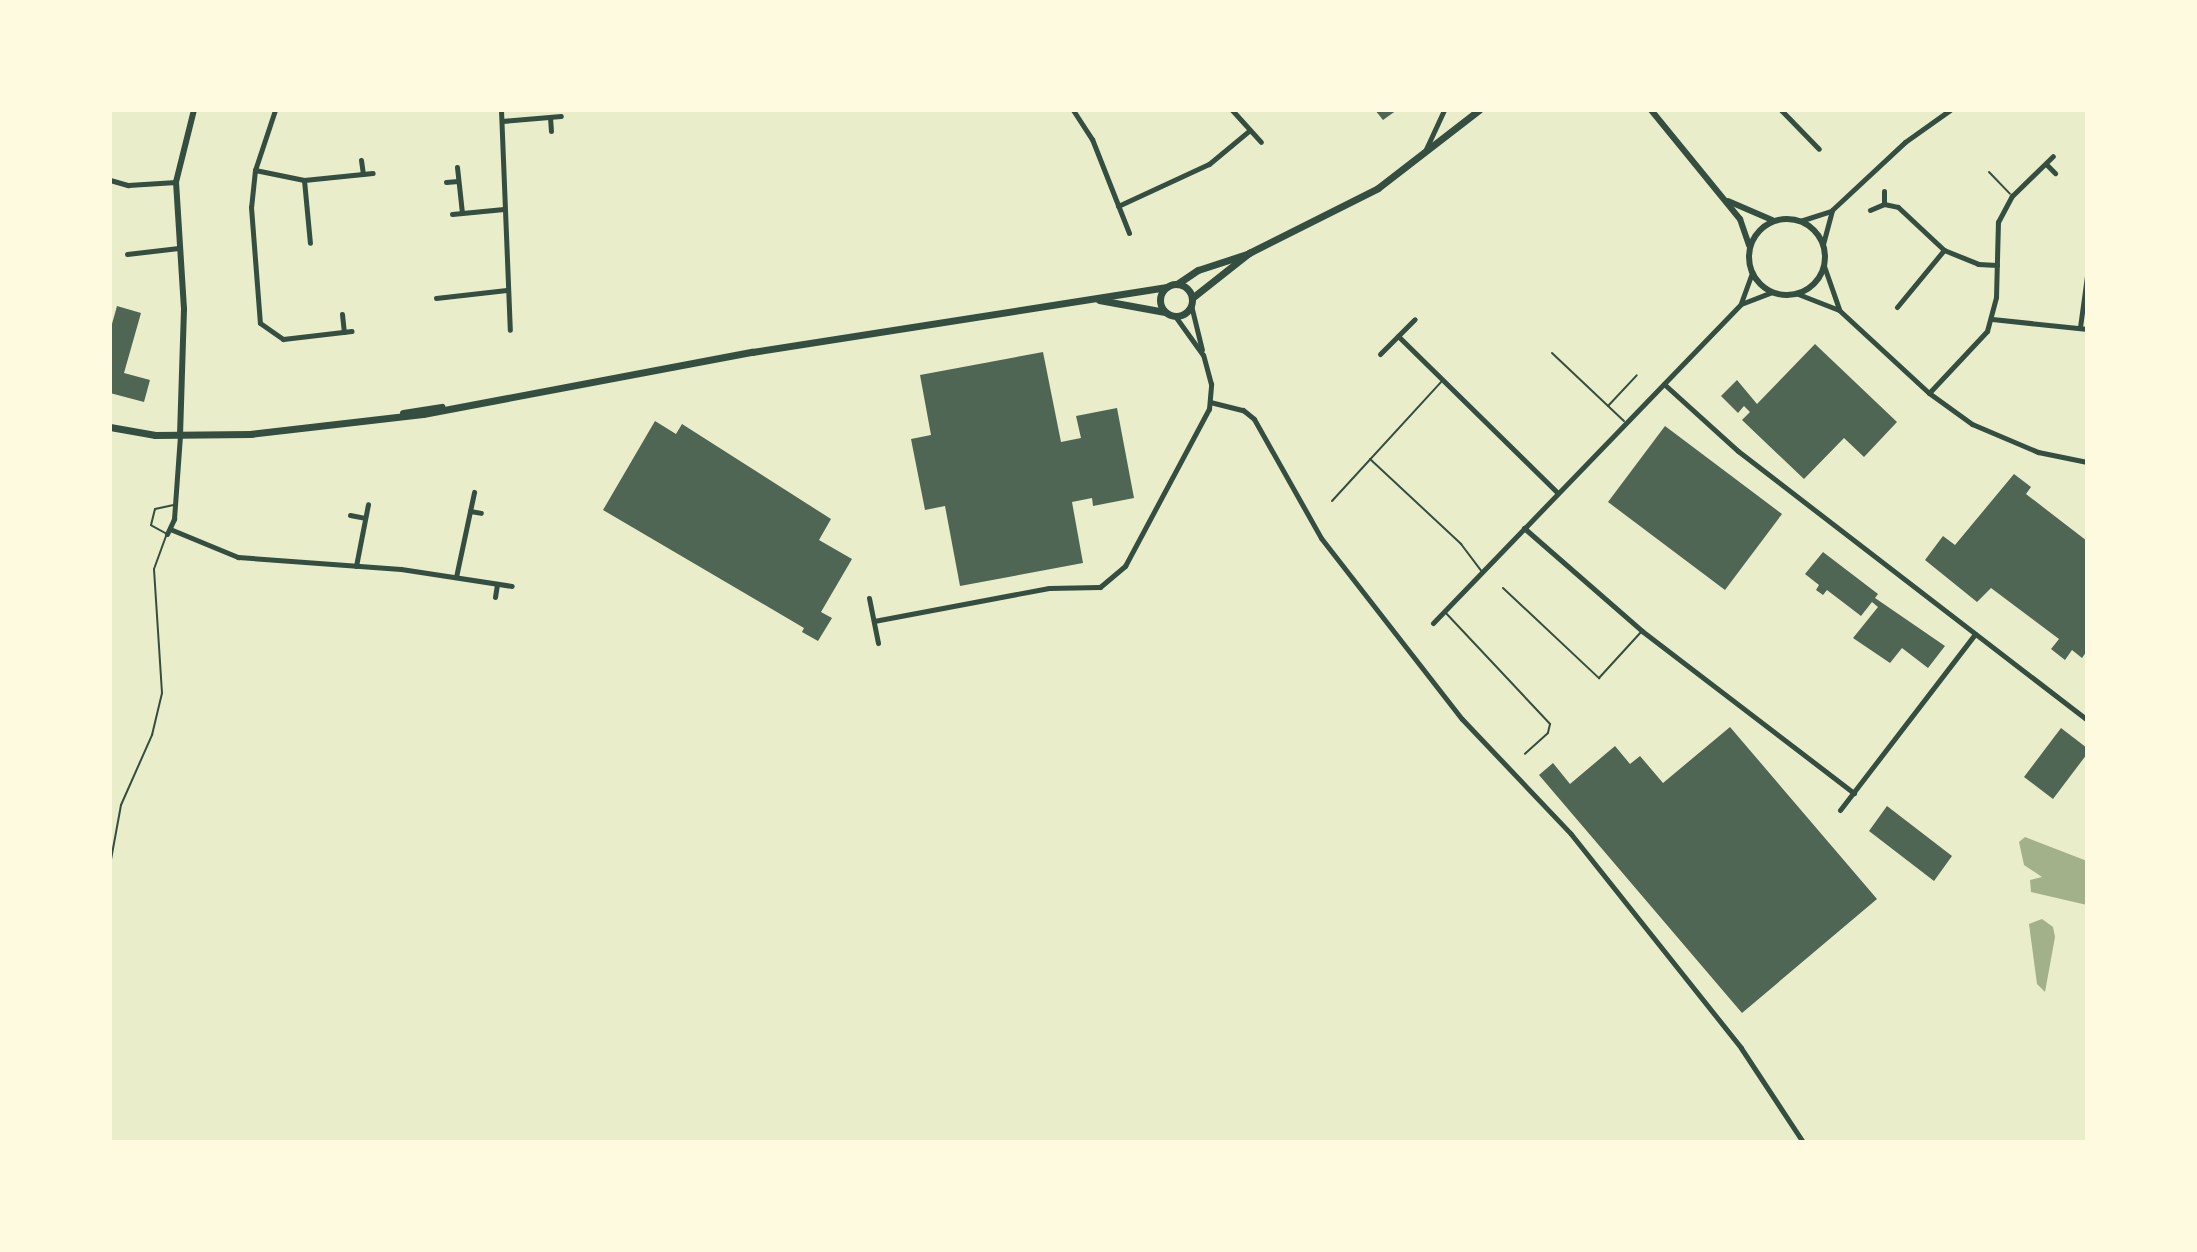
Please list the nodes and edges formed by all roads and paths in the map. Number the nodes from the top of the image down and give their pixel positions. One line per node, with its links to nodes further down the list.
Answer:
1 (194, 110): 31 (street)
2 (275, 110): 23 (street)
3 (501, 110): 13 (street)
4 (1073, 110): 37 (street)
5 (1232, 110): 14 (street)
6 (1444, 110): 18 (street)
7 (1651, 110): 35 (street)
8 (1781, 110): 17 (street)
9 (1950, 110): 39 (street)
10 (1476, 111): 18 (main road)
11 (561, 116): 12 (street)
12 (550, 117): 13 (street); 15 (street)
13 (501, 121): 38 (street)
14 (1250, 130): 16 (street); 37 (street)
15 (551, 131)
16 (1261, 142)
17 (1819, 149)
18 (1421, 156): 51 (main road)
19 (2053, 156): 21 (street)
20 (361, 160): 27 (street)
21 (2046, 164): 26 (street); 34 (street)
22 (457, 167): 30 (street)
23 (255, 170): 29 (street); 79 (street)
24 (1989, 172): 34 (lane)
25 (373, 173): 27 (street)
26 (2055, 173)
27 (363, 174): 29 (street)
28 (110, 180): 31 (street)
29 (304, 180): 46 (street)
30 (458, 181): 32 (street); 41 (street)
31 (176, 182): 48 (street)
32 (446, 182)
33 (1884, 191): 36 (street)
34 (2012, 196): 53 (street)
35 (1724, 199): 43 (street); 49 (street)
36 (1884, 204): 40 (street); 50 (street)
37 (1118, 206): 45 (street)
38 (504, 209): 41 (street); 59 (street)
39 (1832, 210): 44 (street); 47 (street)
40 (1870, 210)
41 (462, 213): 42 (street)
42 (452, 214)
43 (1777, 220): 44 (street); 49 (street)
44 (1800, 221): 47 (street)
45 (1129, 233)
46 (310, 243)
47 (1823, 244): 54 (street)
48 (179, 248): 52 (street); 92 (street)
49 (1750, 249): 55 (street)
50 (1944, 250): 53 (street); 64 (street)
51 (1249, 253): 57 (main road); 67 (main road)
52 (127, 254)
53 (1997, 265): 75 (street)
54 (1824, 266): 62 (street); 71 (street)
55 (1752, 272): 61 (street); 68 (street)
56 (2087, 276): 76 (street)
57 (1177, 284): 58 (main road); 67 (main road)
58 (1167, 287): 66 (main road); 73 (main road)
59 (507, 290): 63 (street); 77 (street)
60 (1895, 290): 64 (street)
61 (1772, 292): 62 (street); 68 (street)
62 (1798, 294): 71 (street)
63 (445, 297): 65 (street); 70 (street)
64 (1902, 297): 69 (street)
65 (436, 298)
66 (1087, 298): 73 (main road); 92 (main road)
67 (1192, 302): 73 (main road); 83 (street)
68 (1741, 304): 86 (street)
69 (1897, 307)
70 (446, 308)
71 (1839, 310): 87 (street)
72 (342, 314): 79 (street)
73 (1171, 314): 83 (street)
74 (1415, 319): 80 (street)
75 (1992, 319): 76 (street); 87 (street)
76 (2084, 328)
77 (510, 330)
78 (352, 331): 79 (street)
79 (344, 332)
80 (1398, 336): 82 (street); 85 (street)
81 (1552, 353): 89 (lane)
82 (1380, 354)
83 (1203, 355): 88 (street)
84 (1637, 375): 89 (lane)
85 (1443, 380): 93 (lane); 96 (street)
86 (1664, 384): 90 (street); 118 (street)
87 (1929, 393): 94 (street)
88 (1210, 402): 115 (street); 125 (street)
89 (1608, 406): 90 (lane)
90 (1626, 423): 96 (street)
91 (110, 427): 92 (main road)
92 (180, 436): 99 (street)
93 (1370, 459): 97 (lane); 107 (lane)
94 (2087, 462)
95 (474, 492): 100 (street)
96 (1558, 493): 104 (street)
97 (1332, 501)
98 (368, 504): 103 (street)
99 (175, 505): 105 (street); 105 (lane)
100 (470, 511): 101 (street); 108 (street)
101 (481, 513)
102 (350, 515): 103 (street)
103 (365, 518): 106 (street)
104 (1524, 528): 107 (street); 117 (street)
105 (169, 532): 106 (street); 124 (lane)
106 (356, 566): 108 (street)
107 (1482, 572): 114 (street)
108 (456, 577): 109 (street)
109 (497, 584): 110 (street); 112 (street)
110 (512, 586)
111 (1503, 588): 117 (lane)
112 (495, 597)
113 (869, 598): 115 (street)
114 (1444, 611): 116 (street); 121 (lane)
115 (874, 621): 119 (street)
116 (1433, 623)
117 (1642, 631): 122 (street)
118 (1975, 634): 120 (street); 122 (street)
119 (878, 643)
120 (2087, 720)
121 (1525, 754)
122 (1854, 793): 123 (street)
123 (1840, 810)
124 (110, 865)
125 (1803, 1142)

